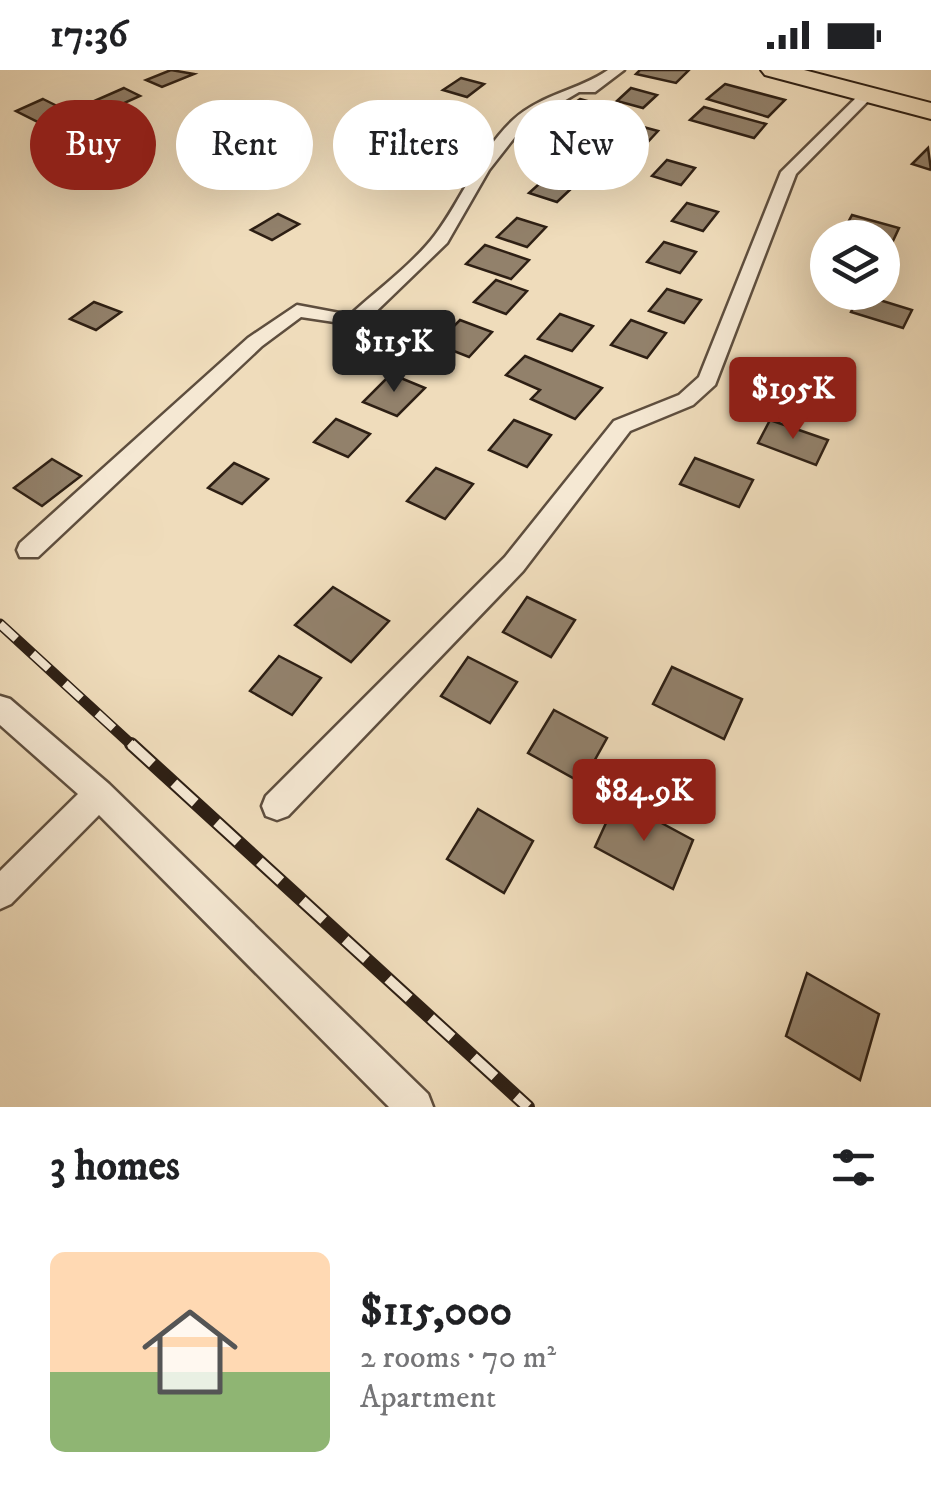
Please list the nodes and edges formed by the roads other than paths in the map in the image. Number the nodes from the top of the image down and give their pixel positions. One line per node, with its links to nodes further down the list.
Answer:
1 (617, 70): 5 (street)
2 (774, 70): 3 (highway)
3 (868, 94): 4 (highway); 8 (street)
4 (931, 111)
5 (28, 550)
6 (0, 708): 7 (street)
7 (99, 794): 9 (street); 10 (street)
8 (277, 806)
9 (0, 893)
10 (415, 1107)

